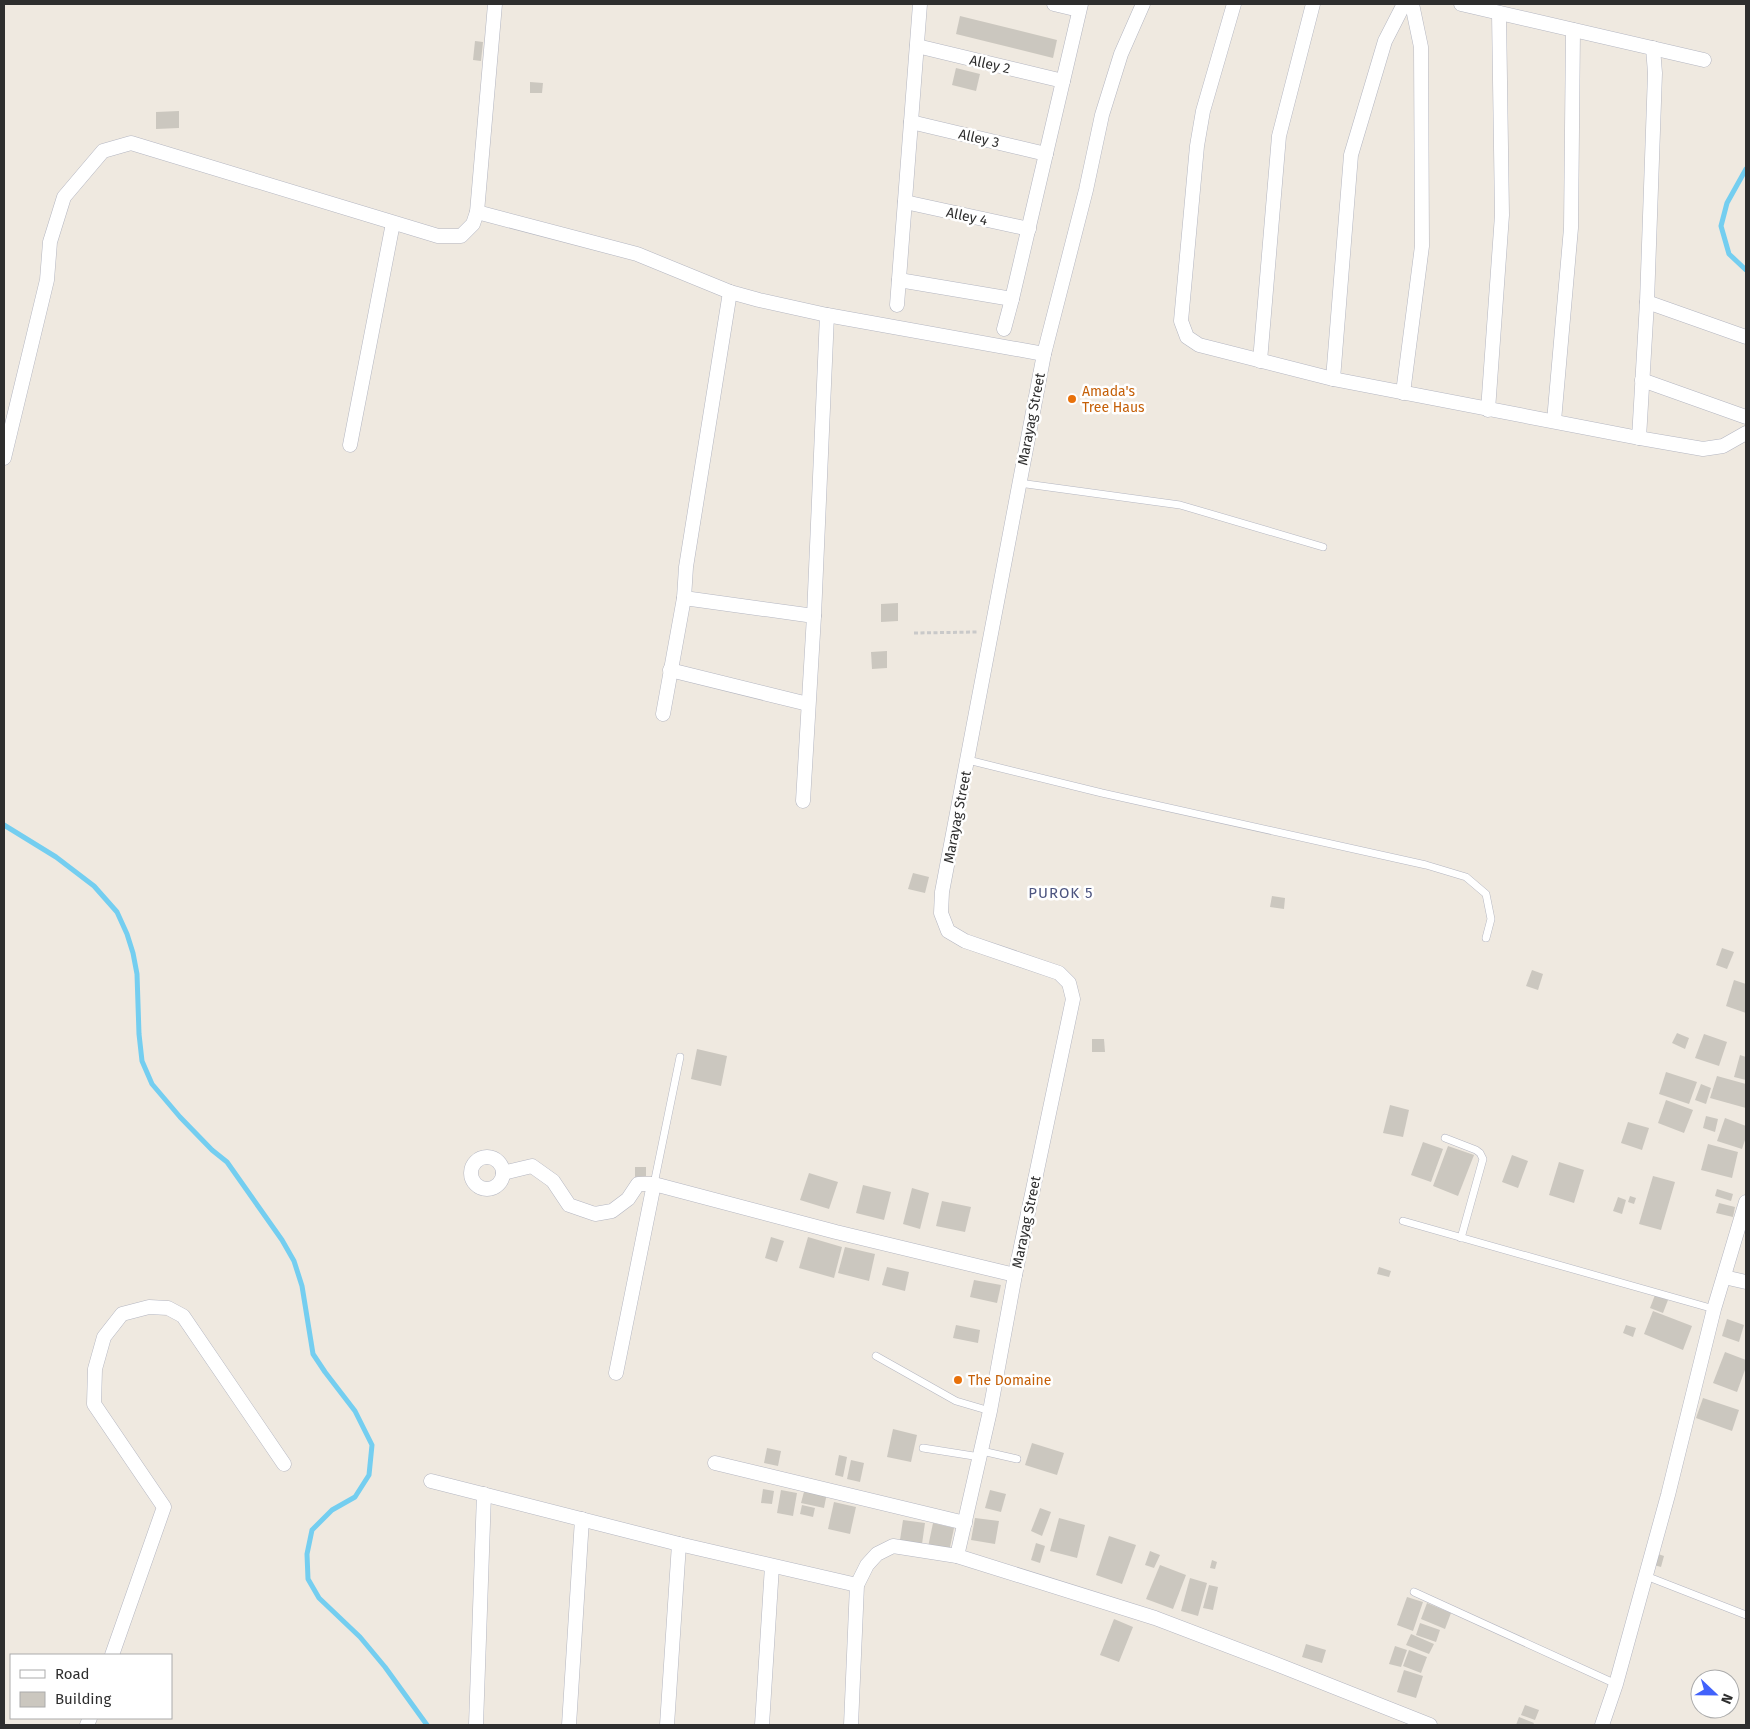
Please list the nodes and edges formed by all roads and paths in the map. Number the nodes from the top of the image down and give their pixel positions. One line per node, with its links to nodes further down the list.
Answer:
1 (495, 4): 20 (street)
2 (920, 4): 13 (street)
3 (1054, 4): 10 (street)
4 (1144, 4): 31 (street, Marayag Street)
5 (1234, 4): 32 (street)
6 (1313, 4): 32 (street)
7 (1404, 4): 33 (street)
8 (1412, 4): 35 (street)
9 (1461, 4): 11 (street)
10 (1080, 7): 16 (street)
11 (1499, 13): 12 (street); 36 (street)
12 (1573, 30): 14 (street); 38 (street)
13 (917, 46): 16 (street, Alley 2); 17 (street)
14 (1653, 48): 15 (street); 26 (street)
15 (1704, 60)
16 (1063, 81): 18 (street)
17 (911, 122): 18 (street, Alley 3); 19 (street)
18 (1046, 154): 22 (street)
19 (905, 202): 22 (street, Alley 4); 23 (street)
20 (477, 212): 21 (street); 24 (street)
21 (393, 223): 41 (street); 42 (street)
22 (1028, 229): 25 (street)
23 (899, 280): 25 (street); 27 (street)
24 (730, 292): 28 (street); 45 (street)
25 (1012, 299): 29 (street)
26 (1647, 302): 30 (street); 34 (street)
27 (898, 305)
28 (827, 315): 31 (street); 46 (street)
29 (1004, 329)
30 (1746, 337)
31 (1044, 354): 43 (street, Marayag Street)
32 (1260, 361): 33 (street)
33 (1333, 379): 35 (street)
34 (1642, 380): 37 (street); 40 (street)
35 (1403, 393): 36 (street)
36 (1488, 410): 38 (street)
37 (1746, 416)
38 (1554, 421): 40 (street)
39 (1746, 433): 40 (street)
40 (1639, 438)
41 (350, 446)
42 (4, 458)
43 (1019, 483): 44 (lane); 47 (street, Marayag Street)
44 (1323, 547)
45 (684, 598): 46 (street); 49 (street)
46 (814, 616): 50 (street)
47 (992, 632): 48 (path); 52 (street, Marayag Street)
48 (914, 633)
49 (670, 670): 50 (street); 51 (street)
50 (808, 704): 53 (street)
51 (663, 714)
52 (968, 760): 54 (lane); 62 (street, Marayag Street)
53 (803, 801)
54 (1486, 938)
55 (680, 1057): 58 (lane)
56 (1445, 1138): 61 (lane)
57 (503, 1173): 58 (street)
58 (654, 1184): 62 (street); 67 (street)
59 (1746, 1202): 63 (street)
60 (1403, 1220): 61 (lane)
61 (1461, 1238): 65 (lane)
62 (1015, 1275): 68 (street, Marayag Street)
63 (1724, 1277): 64 (street); 65 (street)
64 (1746, 1282)
65 (1714, 1309): 81 (street)
66 (876, 1356): 68 (lane)
67 (616, 1373)
68 (990, 1411): 70 (street, Marayag Street)
69 (923, 1448): 70 (lane)
70 (981, 1454): 71 (lane); 77 (street, Marayag Street)
71 (1017, 1459)
72 (715, 1463): 77 (street)
73 (284, 1464): 85 (street)
74 (431, 1480): 75 (street)
75 (484, 1494): 76 (street); 87 (street)
76 (582, 1519): 78 (street); 88 (street)
77 (965, 1523): 79 (street, Marayag Street)
78 (679, 1544): 80 (street); 89 (street)
79 (957, 1556): 82 (street); 92 (street)
80 (772, 1566): 82 (street); 90 (street)
81 (1646, 1576): 84 (lane); 86 (street)
82 (857, 1584): 91 (street)
83 (1414, 1592): 86 (lane)
84 (1746, 1615)
85 (112, 1654)
86 (1616, 1684): 93 (street)
87 (476, 1725)
88 (569, 1725)
89 (667, 1725)
90 (762, 1725)
91 (851, 1725)
92 (1430, 1725)
93 (1602, 1725)

